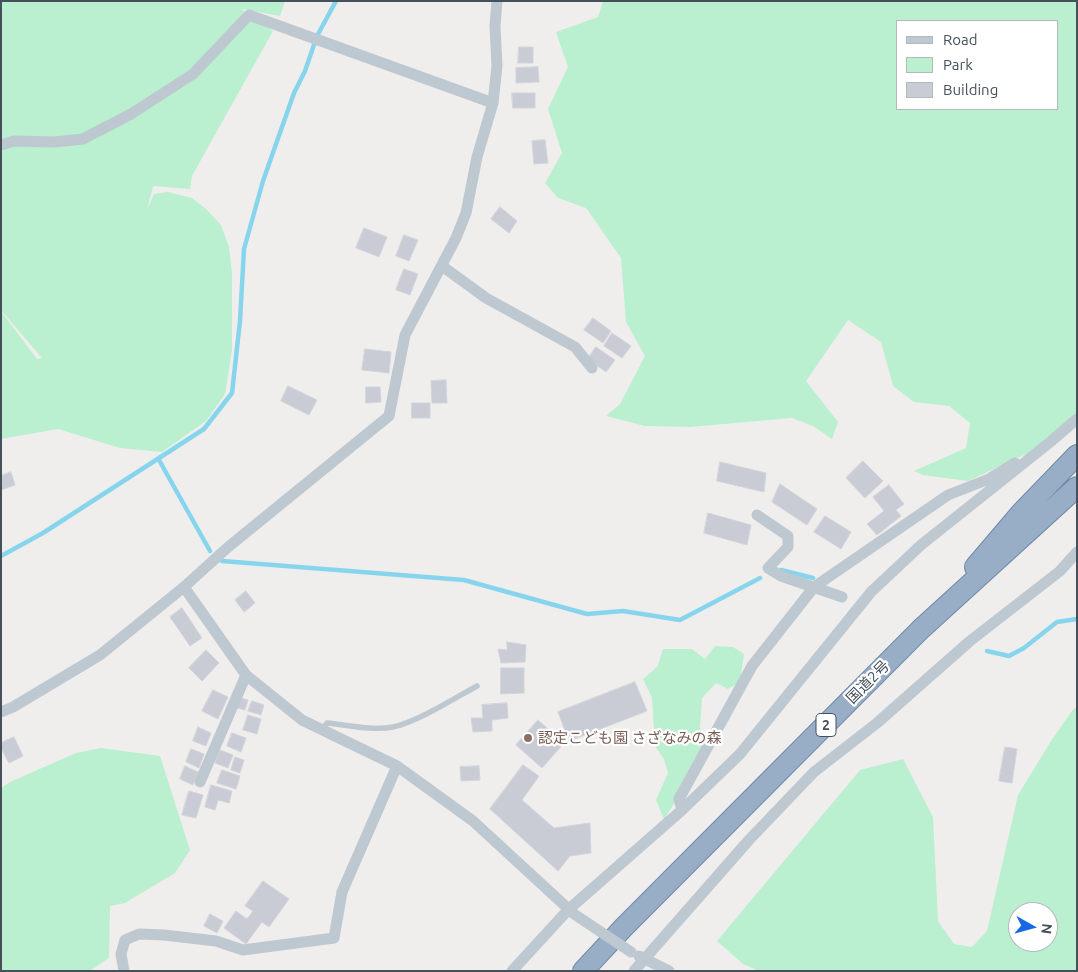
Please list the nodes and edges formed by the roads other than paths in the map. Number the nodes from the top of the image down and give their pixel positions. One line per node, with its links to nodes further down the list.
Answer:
1 (497, 1): 2 (street)
2 (493, 103): 3 (street); 4 (street)
3 (1, 144)
4 (442, 266): 5 (street); 15 (street)
5 (592, 368)
6 (1077, 419): 8 (street)
7 (1077, 455): 17 (highway)
8 (1023, 464): 14 (street); 24 (street)
9 (1077, 487): 13 (highway, 国道2号 / 2)
10 (1077, 499): 13 (highway)
11 (756, 514): 14 (street)
12 (1077, 552): 26 (street)
13 (983, 574): 17 (highway, 国道2号 / 2)
14 (814, 587): 16 (street); 24 (street)
15 (184, 588): 18 (street); 20 (street)
16 (842, 596)
17 (921, 629): 29 (highway, 国道2号 / 2)
18 (246, 675): 21 (street); 23 (street)
19 (478, 686): 21 (lane)
20 (1, 712)
21 (323, 730): 22 (street)
22 (397, 766): 25 (street); 27 (street)
23 (200, 782)
24 (682, 810): 25 (street)
25 (572, 913): 26 (street, bridge); 28 (street)
26 (644, 959): 30 (street); 31 (street)
27 (124, 971)
28 (512, 971)
29 (583, 971)
30 (634, 971)
31 (669, 971)

